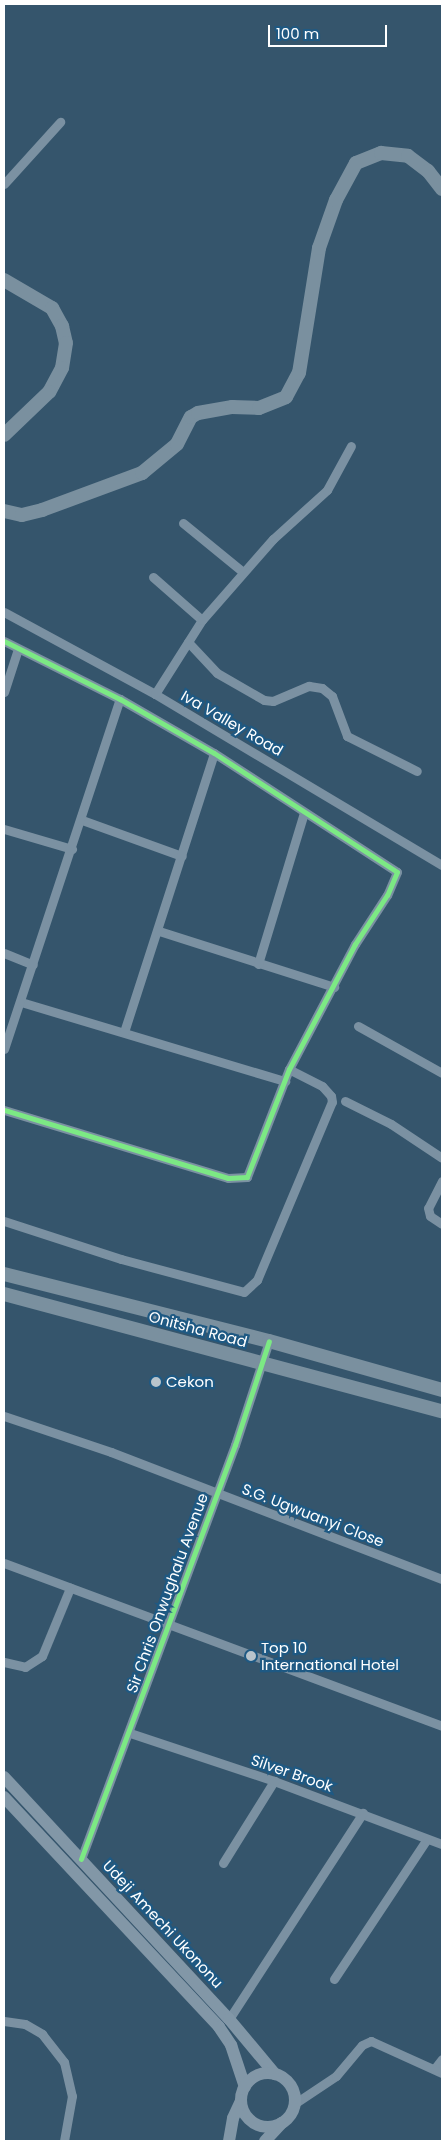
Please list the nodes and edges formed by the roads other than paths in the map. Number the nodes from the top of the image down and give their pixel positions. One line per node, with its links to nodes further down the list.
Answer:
1 (60, 122): 2 (street)
2 (4, 184)
3 (442, 189): 7 (main road)
4 (4, 280): 5 (main road)
5 (4, 435)
6 (351, 446): 9 (street)
7 (4, 511)
8 (183, 522): 9 (street)
9 (244, 572): 12 (street)
10 (153, 577): 12 (street)
11 (4, 612): 17 (street, Iva Valley Road)
12 (202, 620): 14 (street)
13 (4, 641): 15 (street)
14 (188, 642): 17 (street); 20 (street)
15 (18, 649): 16 (street); 18 (street)
16 (4, 692)
17 (155, 694): 26 (street, Iva Valley Road)
18 (120, 699): 19 (street); 22 (street)
19 (214, 753): 21 (street); 25 (street)
20 (417, 771)
21 (304, 813): 29 (street); 31 (street)
22 (82, 820): 24 (street); 25 (street)
23 (4, 829): 24 (street)
24 (72, 849): 30 (street)
25 (182, 856): 27 (street)
26 (442, 865)
27 (159, 932): 29 (street); 34 (street)
28 (4, 953): 30 (street)
29 (258, 964): 31 (street)
30 (33, 965): 32 (street)
31 (334, 987): 36 (street)
32 (21, 1002): 34 (street); 35 (street)
33 (358, 1026): 37 (street)
34 (124, 1032): 38 (street)
35 (4, 1050)
36 (289, 1069): 38 (street); 43 (street)
37 (442, 1073)
38 (285, 1081): 40 (street)
39 (345, 1102): 41 (street)
40 (4, 1110)
41 (442, 1158)
42 (442, 1181): 44 (street)
43 (4, 1221)
44 (442, 1224)
45 (4, 1274): 47 (main road, Onitsha Road)
46 (4, 1294): 48 (main road, Onitsha Road)
47 (269, 1341): 48 (street, Sir Chris Onwughalu Avenue); 49 (main road, Onitsha Road)
48 (263, 1363): 50 (main road, Onitsha Road); 52 (street, Sir Chris Onwughalu Avenue)
49 (442, 1390)
50 (442, 1412)
51 (4, 1416): 52 (street, S.G. Ugwuanyi Close)
52 (217, 1493): 54 (street, S.G. Ugwuanyi Close); 56 (street, Sir Chris Onwughalu Avenue)
53 (4, 1562): 55 (street)
54 (442, 1579)
55 (70, 1588): 56 (street); 57 (street)
56 (169, 1623): 58 (street); 59 (street, Sir Chris Onwughalu Avenue)
57 (4, 1662)
58 (442, 1726)
59 (130, 1733): 61 (street, Silver Brook); 66 (street, Sir Chris Onwughalu Avenue)
60 (4, 1777): 66 (main road, Udeji Amechi Ukononu)
61 (274, 1781): 63 (street, Silver Brook); 67 (street)
62 (4, 1797): 68 (main road, Udeji Amechi Ukononu)
63 (363, 1813): 64 (street, Silver Brook); 70 (street)
64 (427, 1840): 65 (street, Silver Brook); 69 (street)
65 (442, 1844)
66 (81, 1859): 68 (main road, Udeji Amechi Ukononu)
67 (223, 1863)
68 (126, 1918): 70 (main road, Udeji Amechi Ukononu); 75 (main road, Udeji Amechi Ukononu)
69 (334, 1980)
70 (229, 2019): 74 (main road, Udeji Amechi Ukononu)
71 (4, 2021): 79 (street)
72 (442, 2059): 73 (street)
73 (438, 2070): 77 (street)
74 (274, 2074): 75 (main road); 77 (main road)
75 (245, 2087): 76 (main road)
76 (241, 2101): 78 (main road); 80 (main road)
77 (294, 2104): 78 (main road)
78 (283, 2122): 81 (main road)
79 (64, 2141)
80 (229, 2141)
81 (265, 2141)

